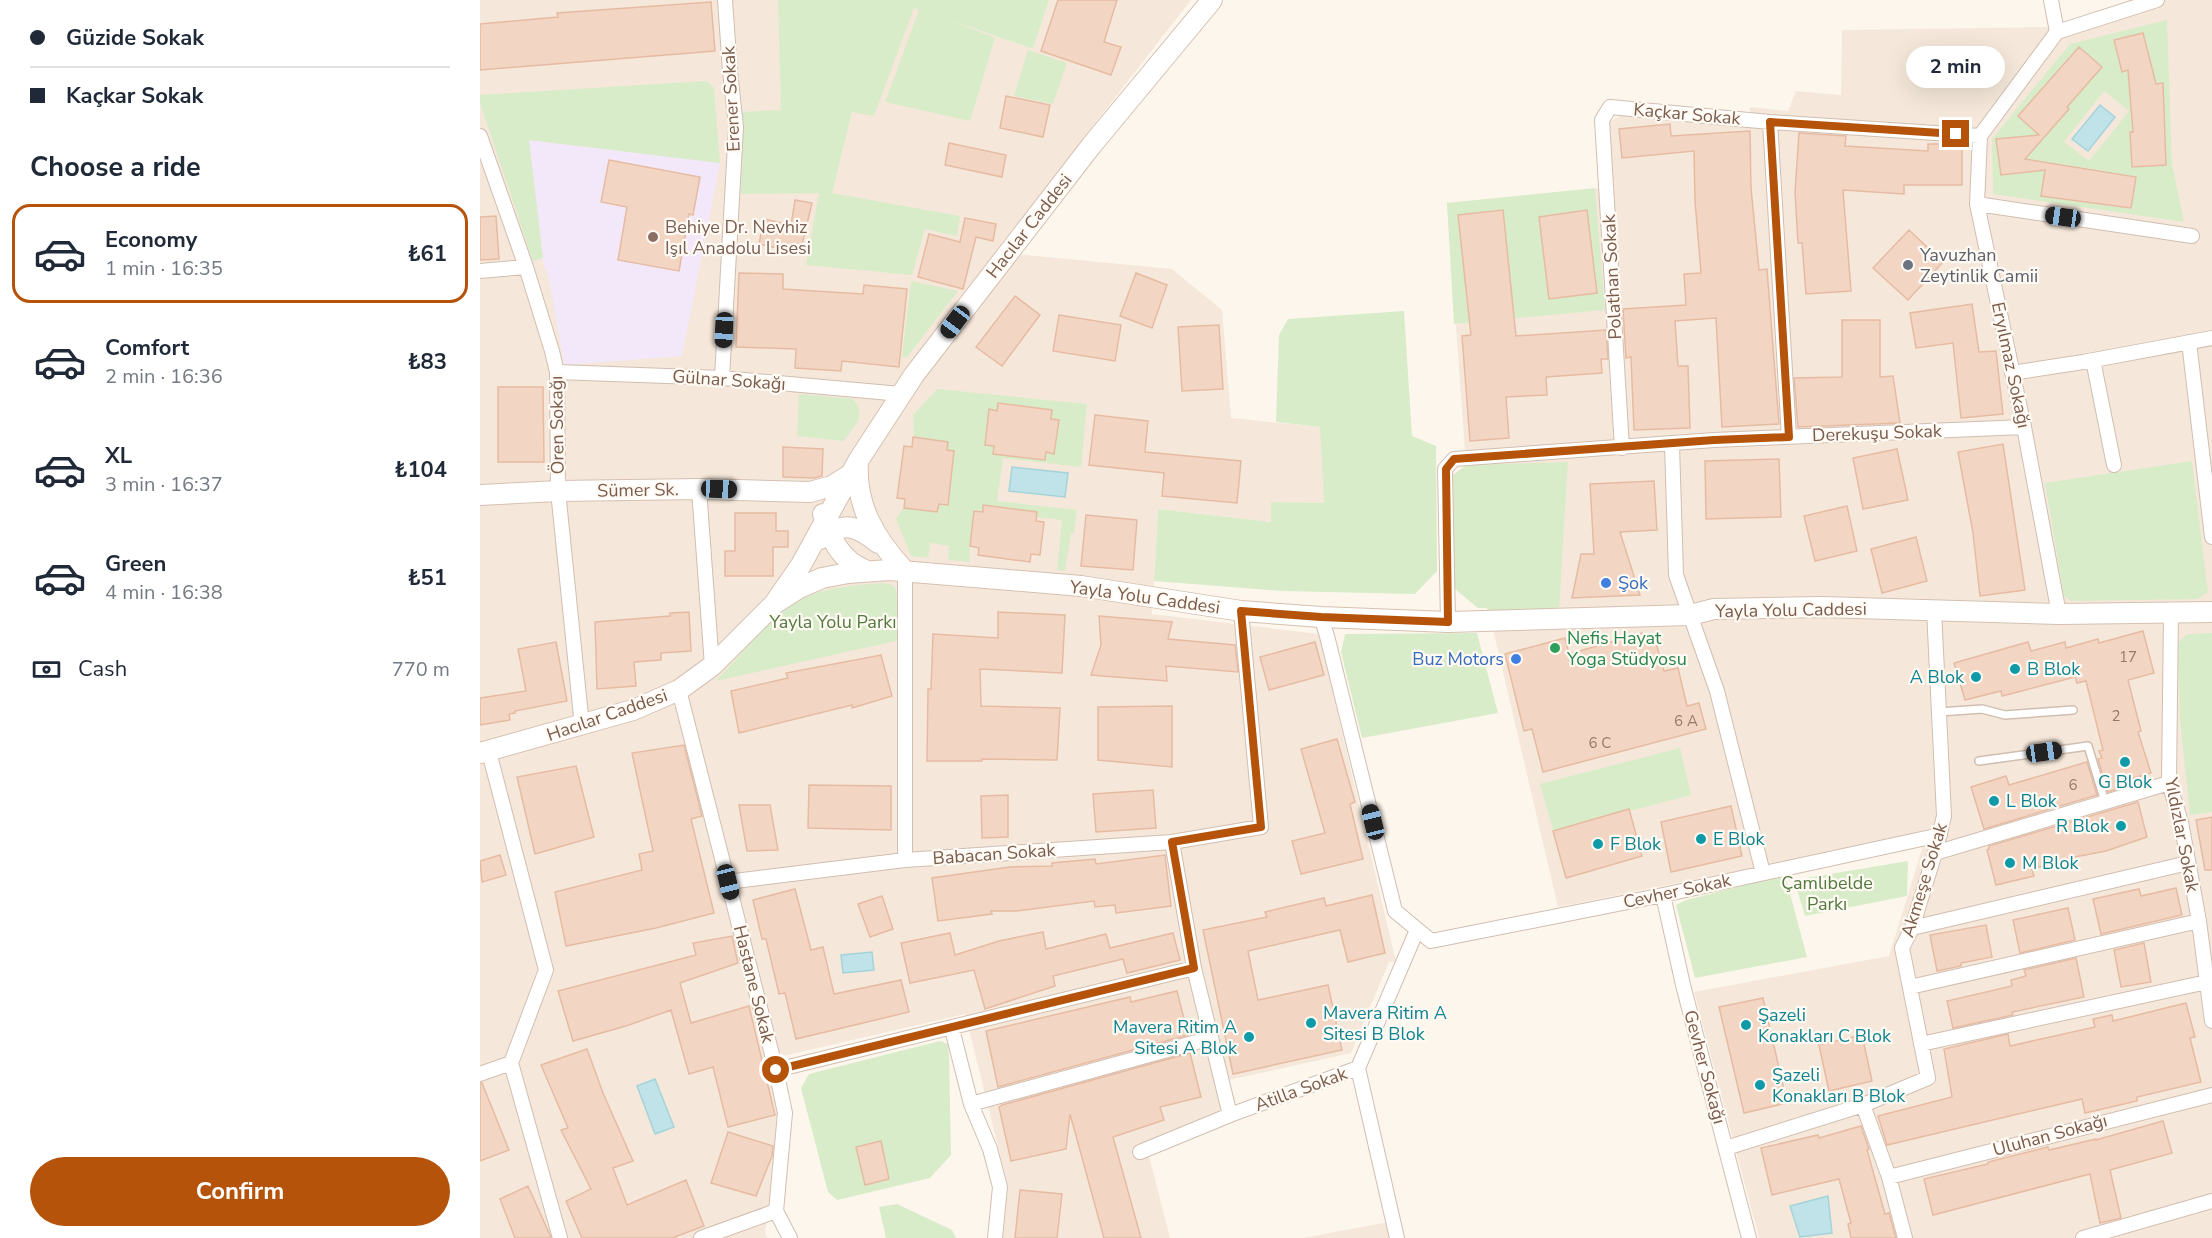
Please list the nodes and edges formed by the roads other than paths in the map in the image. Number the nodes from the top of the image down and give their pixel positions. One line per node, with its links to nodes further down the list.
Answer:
1 (725, 0): 19 (street, Erener Sokak)
2 (1212, 0): 20 (street, Hacılar Caddesi)
3 (2051, 0): 5 (street)
4 (2157, 0): 5 (street)
5 (2057, 32): 9 (street)
6 (1610, 107): 7 (street, Kaçkar Sokak); 24 (street, Polathan Sokak)
7 (1770, 122): 9 (street, Kaçkar Sokak); 22 (street)
8 (480, 136): 12 (street, Ören Sokağı)
9 (1980, 136): 10 (street, Eryılmaz Sokağı)
10 (1977, 204): 11 (street); 18 (street, Eryılmaz Sokağı)
11 (2192, 236)
12 (526, 267): 13 (street); 17 (street, Ören Sokağı)
13 (480, 271)
14 (2212, 338): 15 (street)
15 (2189, 342): 16 (street); 32 (street)
16 (2093, 360): 18 (street); 25 (street)
17 (557, 372): 19 (street, Gülnar Sokağı); 28 (street, Ören Sokağı)
18 (2012, 373): 21 (street, Eryılmaz Sokağı)
19 (722, 378): 20 (street, Gülnar Sokağı)
20 (901, 394): 26 (street, Hacılar Caddesi)
21 (2024, 427): 22 (street, Derekuşu Sokak); 41 (street, Eryılmaz Sokağı)
22 (1789, 437): 23 (street, Derekuşu Sokak)
23 (1672, 445): 24 (street, Derekuşu Sokak); 42 (street)
24 (1622, 448): 44 (street, Derekuşu Sokak)
25 (2114, 465)
26 (855, 468): 29 (street, Sümer Sk.); 31 (street, Hacılar Caddesi); 33 (street)
27 (699, 489): 28 (street, Sümer Sk.); 29 (street, Sümer Sk.); 45 (street)
28 (558, 491): 30 (street, Sümer Sk.); 49 (street, Ören Sokağı)
29 (797, 492): 31 (street)
30 (480, 495)
31 (827, 527): 33 (street); 34 (street); 36 (street, Hacılar Caddesi)
32 (2212, 537)
33 (883, 546): 35 (street)
34 (867, 571): 35 (street, Yayla Yolu Caddesi); 36 (street, Yayla Yolu Caddesi)
35 (905, 571): 38 (street, Yayla Yolu Caddesi); 57 (street)
36 (774, 604): 45 (street, Hacılar Caddesi)
37 (1934, 610): 41 (street, Yayla Yolu Caddesi); 42 (street, Yayla Yolu Caddesi); 48 (street, Akmeşe Sokak)
38 (1241, 611): 43 (street, Yayla Yolu Caddesi); 55 (street, Babacan Sokak)
39 (2171, 612): 40 (street, Yayla Yolu Caddesi); 41 (street, Yayla Yolu Caddesi); 52 (street, Yıldızlar Sokak)
40 (2212, 612)
41 (2059, 614)
42 (1690, 615): 44 (street, Yayla Yolu Caddesi); 59 (street)
43 (1321, 617): 44 (street, Yayla Yolu Caddesi); 64 (street)
44 (1448, 622)
45 (712, 666): 46 (street, Hacılar Caddesi)
46 (679, 690): 49 (street, Hacılar Caddesi); 60 (street, Hastane Sokak)
47 (2073, 710): 48 (lane)
48 (1939, 712): 54 (street, Akmeşe Sokak)
49 (582, 726): 50 (street, Hacılar Caddesi)
50 (485, 753): 72 (street)
51 (1979, 761): 53 (lane)
52 (2169, 783): 53 (street); 58 (street, Yıldızlar Sokak)
53 (2105, 802): 56 (street)
54 (1940, 835): 56 (street, Akmeşe Sokak); 59 (street, Cevher Sokak)
55 (1172, 842): 57 (street, Babacan Sokak); 65 (street)
56 (1935, 853): 63 (street, Akmeşe Sokak)
57 (905, 860): 60 (street, Babacan Sokak)
58 (2188, 863): 62 (street, Yıldızlar Sokak); 63 (street)
59 (1763, 873): 61 (street, Cevher Sokak)
60 (728, 882): 74 (street, Hastane Sokak)
61 (1663, 895): 64 (street, Cevher Sokak); 80 (street, Gevher Sokağı)
62 (2199, 921): 66 (street, Yıldızlar Sokak); 67 (street)
63 (1912, 928): 67 (street, Akmeşe Sokak)
64 (1417, 930): 73 (street, Atilla Sokak)
65 (1194, 968): 69 (street); 70 (street)
66 (2207, 982): 68 (street, Yıldızlar Sokak); 71 (street)
67 (1910, 987): 71 (street, Akmeşe Sokak)
68 (2212, 1021)
69 (952, 1029): 74 (street); 77 (street)
70 (1211, 1038): 77 (street); 79 (street)
71 (1921, 1044): 78 (street, Akmeşe Sokak)
72 (511, 1064): 75 (street); 85 (street)
73 (1358, 1068): 79 (street, Atilla Sokak); 89 (street)
74 (776, 1070): 84 (street, Hastane Sokak)
75 (480, 1074)
76 (2212, 1095): 82 (street, Uluhan Sokağı)
77 (970, 1104): 88 (street)
78 (1863, 1105): 80 (street, Akmeşe Sokak); 82 (street)
79 (1230, 1115): 81 (street, Atilla Sokak)
80 (1726, 1148): 90 (street, Gevher Sokağı)
81 (1140, 1152)
82 (1889, 1177): 91 (street)
83 (2212, 1201): 92 (street)
84 (776, 1211): 86 (street); 87 (street)
85 (560, 1238)
86 (701, 1238)
87 (790, 1238)
88 (995, 1238)
89 (1397, 1238)
90 (1749, 1238)
91 (1905, 1238)
92 (2082, 1238)

